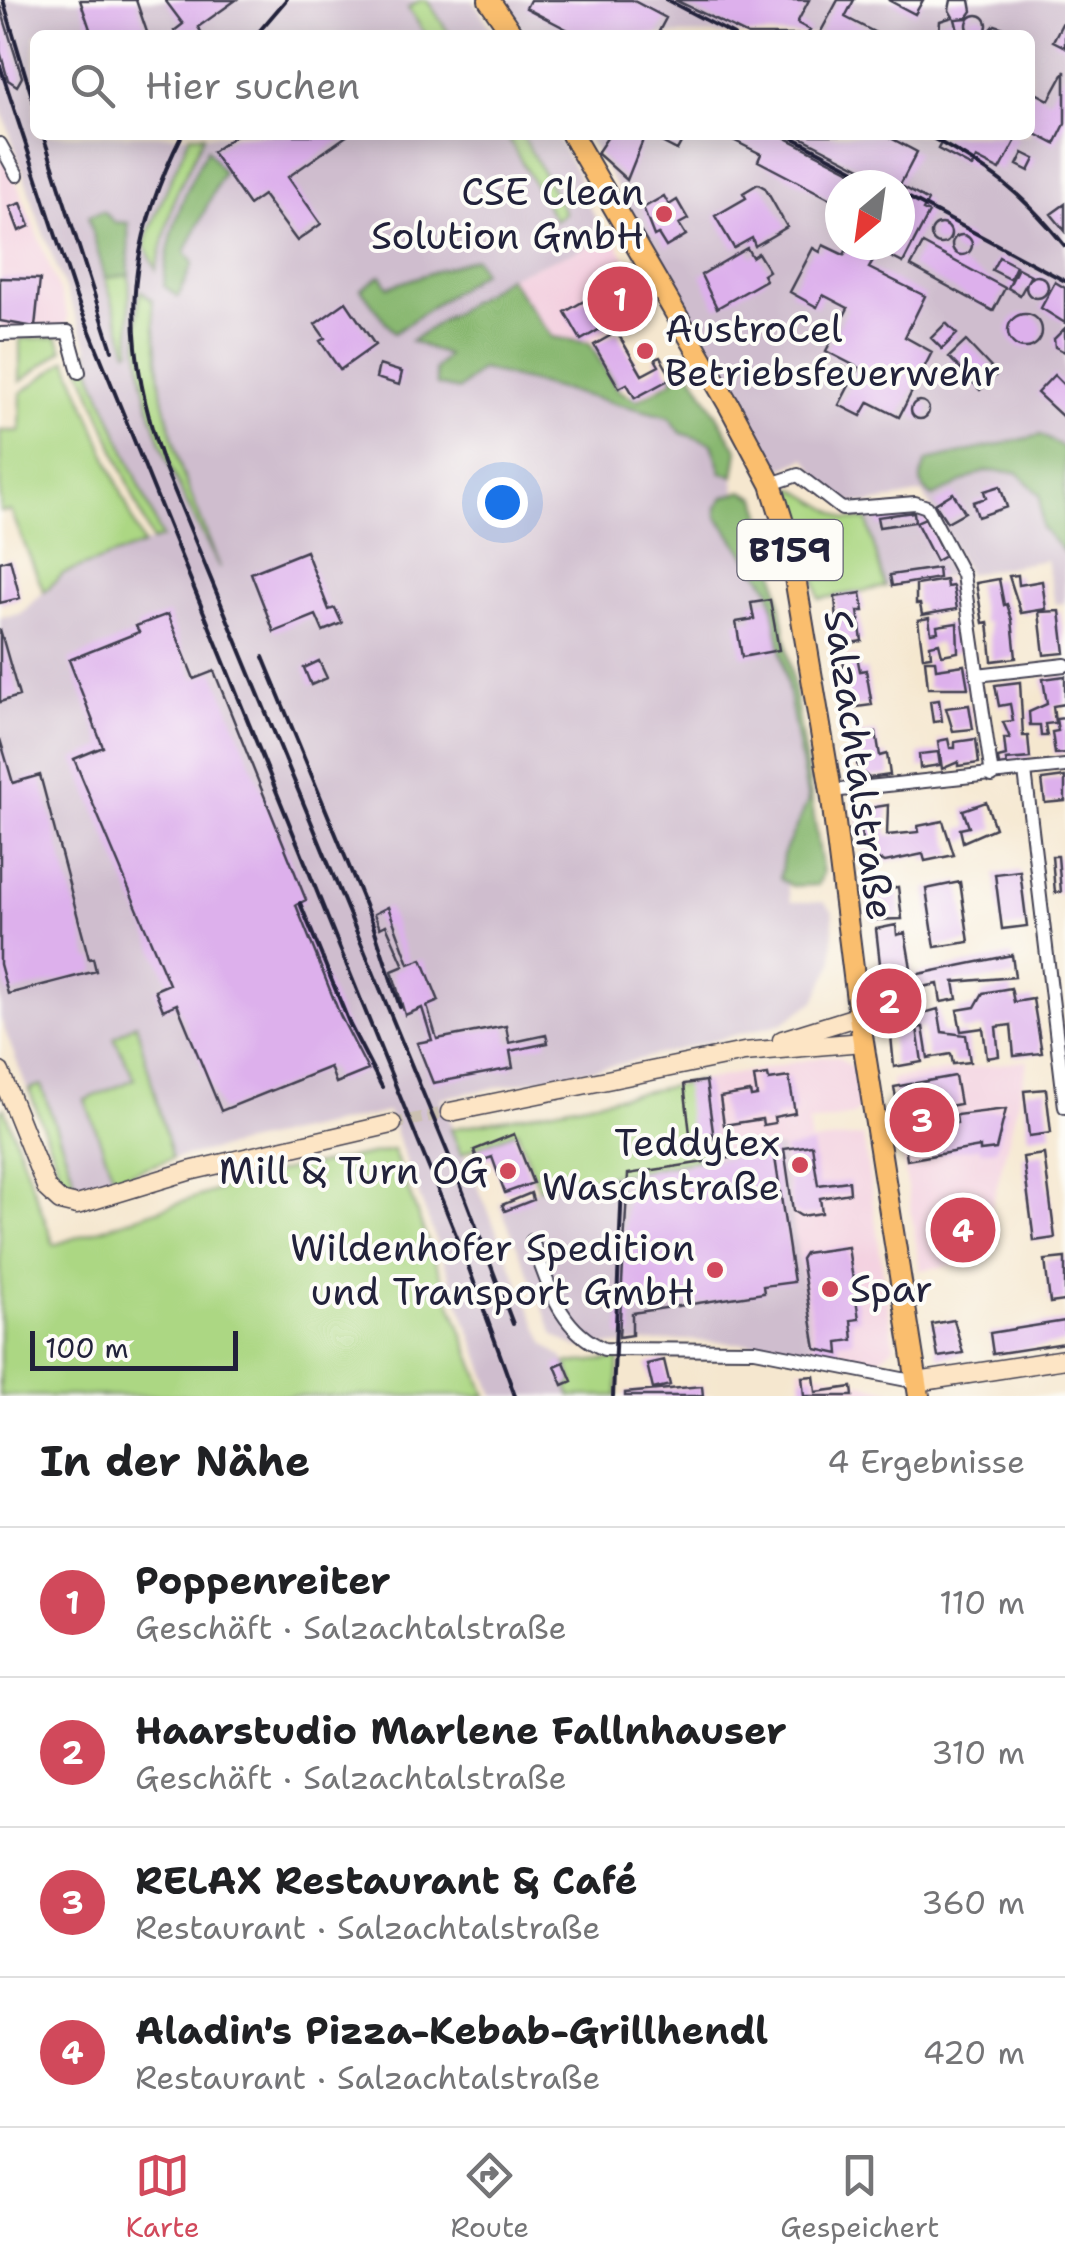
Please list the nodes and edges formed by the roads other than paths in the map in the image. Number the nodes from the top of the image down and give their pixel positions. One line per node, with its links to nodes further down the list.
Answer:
1 (489, 0): 2 (main road)
2 (510, 30)
3 (575, 140): 8 (main road, Salzachtalstraße / B159)
4 (0, 144): 5 (street)
5 (18, 175)
6 (0, 334): 7 (street)
7 (79, 372)
8 (770, 484): 10 (street); 14 (main road, Salzachtalstraße / B159)
9 (1065, 666): 10 (street)
10 (977, 675): 13 (street)
11 (1065, 766): 12 (street)
12 (1025, 772): 13 (street); 20 (street)
13 (992, 776): 14 (street)
14 (832, 791): 15 (main road, Salzachtalstraße / B159)
15 (860, 1016): 16 (main road, Salzachtalstraße / B159); 17 (street)
16 (863, 1042): 17 (street); 25 (main road, Salzachtalstraße / B159)
17 (744, 1052): 21 (street)
18 (0, 1072): 19 (street)
19 (5, 1101): 22 (street)
20 (1065, 1107)
21 (450, 1112)
22 (392, 1124)
23 (532, 1241): 25 (street)
24 (1065, 1360): 25 (street)
25 (918, 1389)

